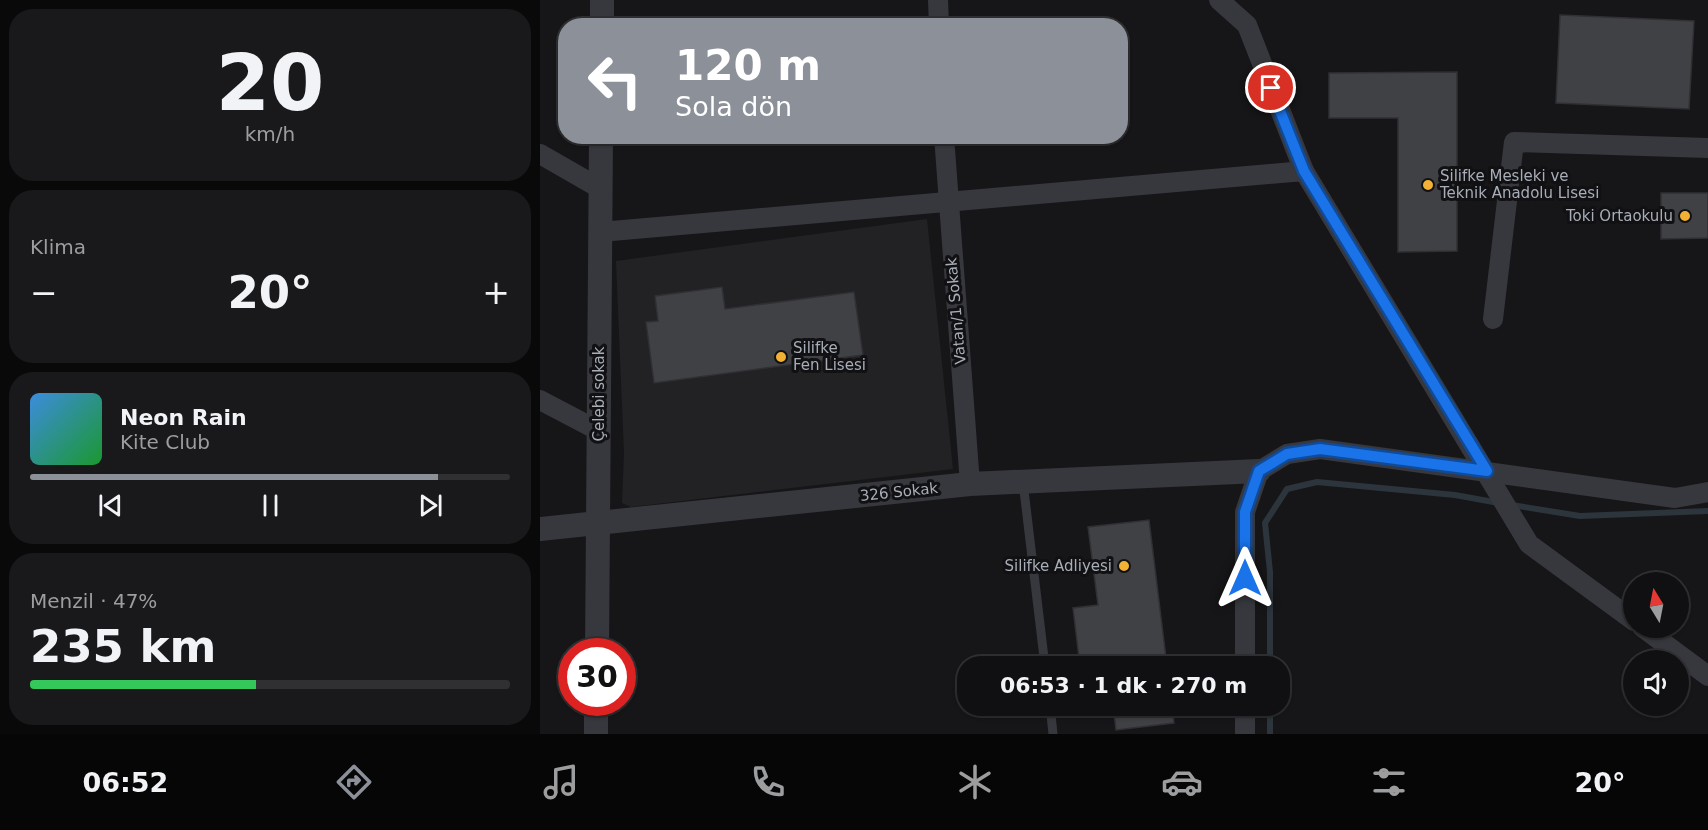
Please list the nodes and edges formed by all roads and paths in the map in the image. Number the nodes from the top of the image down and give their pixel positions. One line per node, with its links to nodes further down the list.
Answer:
1 (602, 0): 4 (street)
2 (938, 0): 5 (street)
3 (1219, 0): 10 (street)
4 (602, 18)
5 (939, 18)
6 (601, 144): 11 (street, Çelebi sokak)
7 (944, 144): 12 (street, Vatan/1 Sokak)
8 (1708, 148): 14 (street)
9 (540, 154): 11 (street)
10 (1304, 171): 12 (street); 18 (street)
11 (601, 189): 13 (street, Çelebi sokak)
12 (947, 202): 13 (street); 20 (street, Vatan/1 Sokak)
13 (600, 232): 16 (street, Çelebi sokak)
14 (1493, 319)
15 (540, 400): 16 (street, Çelebi sokak)
16 (599, 431): 22 (street, Çelebi sokak)
17 (1259, 471): 18 (street); 19 (street, 326 Sokak); 28 (street)
18 (1487, 471): 21 (street); 24 (street)
19 (1023, 482): 20 (street, 326 Sokak); 27 (lane)
20 (970, 484): 22 (street, 326 Sokak)
21 (1708, 492)
22 (598, 523): 23 (street, 326 Sokak); 25 (street, Çelebi sokak)
23 (540, 529)
24 (1623, 613)
25 (597, 638)
26 (1657, 638): 29 (street)
27 (1044, 656)
28 (1245, 656)
29 (1708, 676)
30 (596, 716): 33 (street)
31 (1051, 716): 34 (lane)
32 (1245, 716): 35 (street)
33 (596, 734)
34 (1053, 734)
35 (1245, 734)

